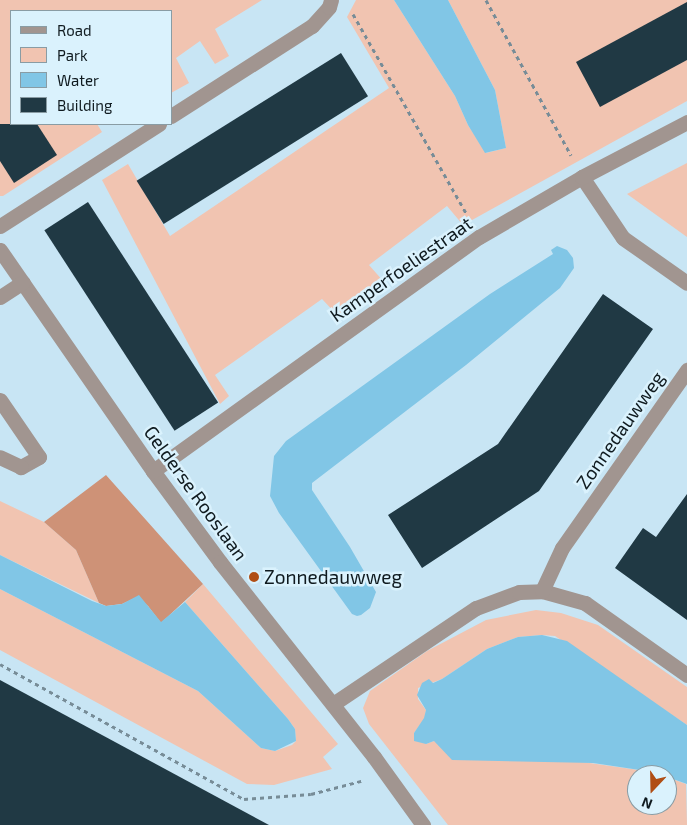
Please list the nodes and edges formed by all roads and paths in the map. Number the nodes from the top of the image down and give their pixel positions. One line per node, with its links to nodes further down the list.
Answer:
1 (331, 0): 4 (street)
2 (486, 0): 7 (path)
3 (350, 8): 9 (path)
4 (172, 115)
5 (687, 122): 7 (street, Kamperfoeliestraat)
6 (157, 125): 8 (street)
7 (582, 177): 9 (street, Kamperfoeliestraat); 12 (street)
8 (0, 226)
9 (479, 237): 17 (street, Kamperfoeliestraat)
10 (0, 250): 11 (street, Gelderse Rooslaan)
11 (23, 282): 13 (street); 17 (street, Gelderse Rooslaan)
12 (687, 283)
13 (0, 298)
14 (687, 370): 18 (street, Zonnedauwweg)
15 (0, 400): 16 (street)
16 (0, 457)
17 (153, 471): 21 (street, Gelderse Rooslaan)
18 (542, 591): 20 (street); 21 (street)
19 (0, 664): 22 (path)
20 (687, 675)
21 (333, 704): 22 (street, Gelderse Rooslaan)
22 (386, 774): 23 (street, Gelderse Rooslaan)
23 (423, 825)

